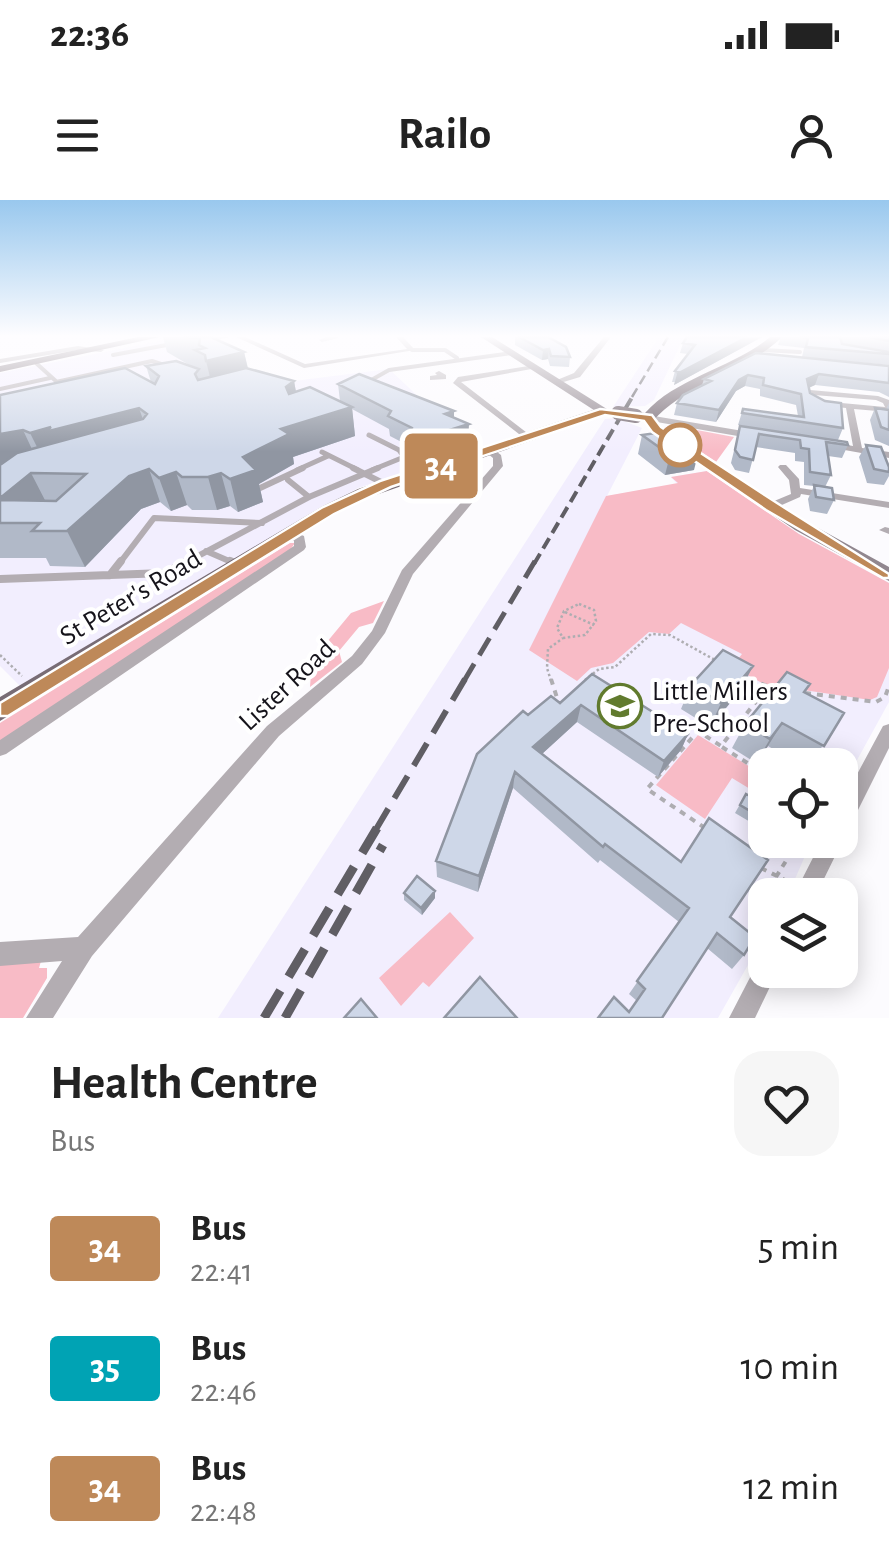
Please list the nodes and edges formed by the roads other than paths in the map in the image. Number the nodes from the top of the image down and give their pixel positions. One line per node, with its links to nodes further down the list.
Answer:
1 (49, 375): 12 (lane)
2 (86, 375): 12 (lane)
3 (117, 375): 11 (lane)
4 (377, 375): 17 (lane)
5 (483, 375): 10 (street)
6 (549, 375): 13 (main road)
7 (575, 375): 13 (street)
8 (716, 375): 21 (main road)
9 (438, 376): 10 (street)
10 (458, 379): 23 (street)
11 (124, 380)
12 (55, 382): 14 (lane)
13 (560, 382): 20 (main road)
14 (10, 386): 15 (lane); 16 (lane)
15 (0, 388)
16 (17, 392)
17 (375, 393)
18 (850, 407): 19 (street); 19 (street); 26 (street)
19 (889, 409)
20 (611, 412): 21 (main road, St Peter's Road, bridge); 23 (main road, St Peter's Road)
21 (642, 417): 24 (street); 36 (main road)
22 (369, 435): 30 (lane)
23 (528, 438): 27 (main road, St Peter's Road)
24 (769, 438)
25 (817, 443): 26 (street)
26 (858, 450): 28 (street)
27 (490, 451): 32 (main road, St Peter's Road); 49 (street, Lister Road)
28 (889, 454)
29 (784, 466): 34 (street)
30 (362, 475): 32 (lane); 33 (lane); 35 (lane)
31 (288, 480): 35 (lane)
32 (386, 484): 39 (main road, St Peter's Road)
33 (258, 489)
34 (795, 490): 36 (street); 37 (street)
35 (309, 497): 38 (lane)
36 (771, 506): 42 (main road)
37 (889, 506)
38 (262, 523): 40 (lane); 43 (lane)
39 (291, 534): 41 (main road, St Peter's Road); 47 (street, St Peter's Road)
40 (206, 551): 41 (lane); 43 (lane)
41 (240, 565): 45 (main road, St Peter's Road)
42 (889, 574)
43 (110, 575): 44 (lane)
44 (0, 580)
45 (0, 710)
46 (889, 731): 48 (street)
47 (0, 749)
48 (858, 791)
49 (84, 948): 50 (street); 52 (street, Lister Road)
50 (0, 954)
51 (757, 988): 53 (street)
52 (39, 1018)
53 (742, 1018)

